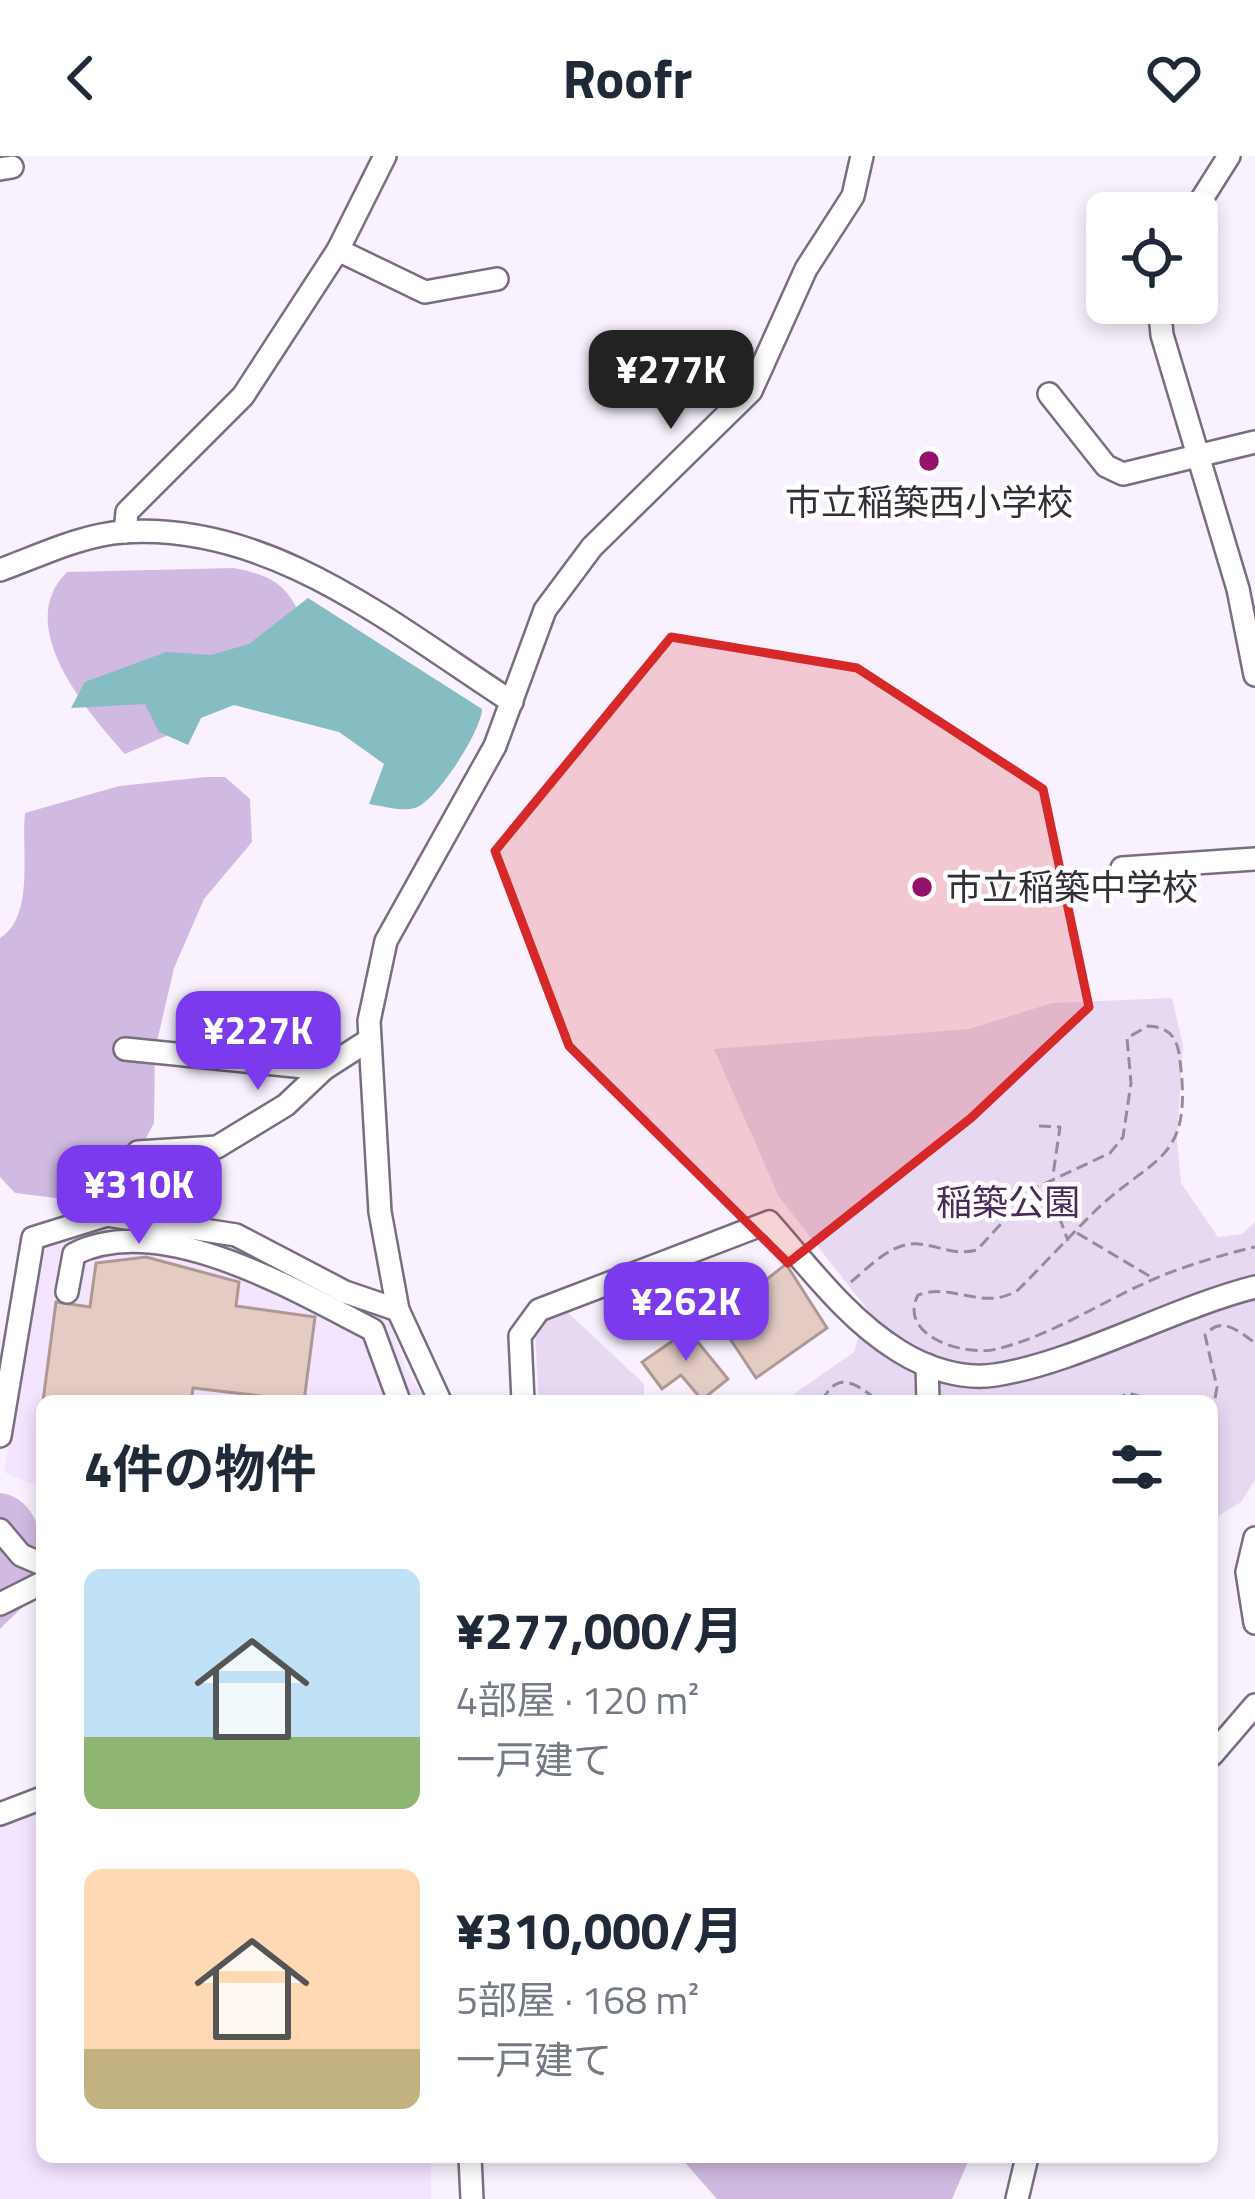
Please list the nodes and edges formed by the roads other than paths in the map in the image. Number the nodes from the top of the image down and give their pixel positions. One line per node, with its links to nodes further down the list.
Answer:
1 (385, 156): 5 (street)
2 (862, 156): 14 (street)
3 (1229, 156): 4 (street)
4 (1206, 192)
5 (338, 250): 6 (street); 11 (street)
6 (497, 279)
7 (1161, 324): 10 (street)
8 (1049, 394): 10 (street)
9 (1255, 442): 10 (street)
10 (1198, 454): 13 (street)
11 (125, 532): 12 (street); 14 (street)
12 (0, 570)
13 (1255, 675)
14 (512, 702): 17 (street)
15 (1255, 859): 16 (street)
16 (1123, 868)
17 (368, 1040): 19 (street); 23 (street)
18 (125, 1049): 19 (street)
19 (325, 1069): 20 (street)
20 (137, 1152)
21 (1255, 1287): 24 (street)
22 (67, 1292): 25 (street)
23 (398, 1310): 26 (street); 29 (street)
24 (927, 1365): 27 (street); 28 (street)
25 (397, 1395)
26 (437, 1395)
27 (524, 1395)
28 (928, 1395)
29 (0, 1436)
30 (0, 1530): 32 (street)
31 (1255, 1538): 35 (street)
32 (36, 1561)
33 (36, 1586): 34 (street)
34 (0, 1604)
35 (1255, 1622)
36 (1255, 1706): 37 (street)
37 (1218, 1748)
38 (36, 1800): 39 (street)
39 (0, 1814)
40 (470, 2163): 42 (street)
41 (1026, 2163): 43 (street)
42 (472, 2199)
43 (1017, 2199)

